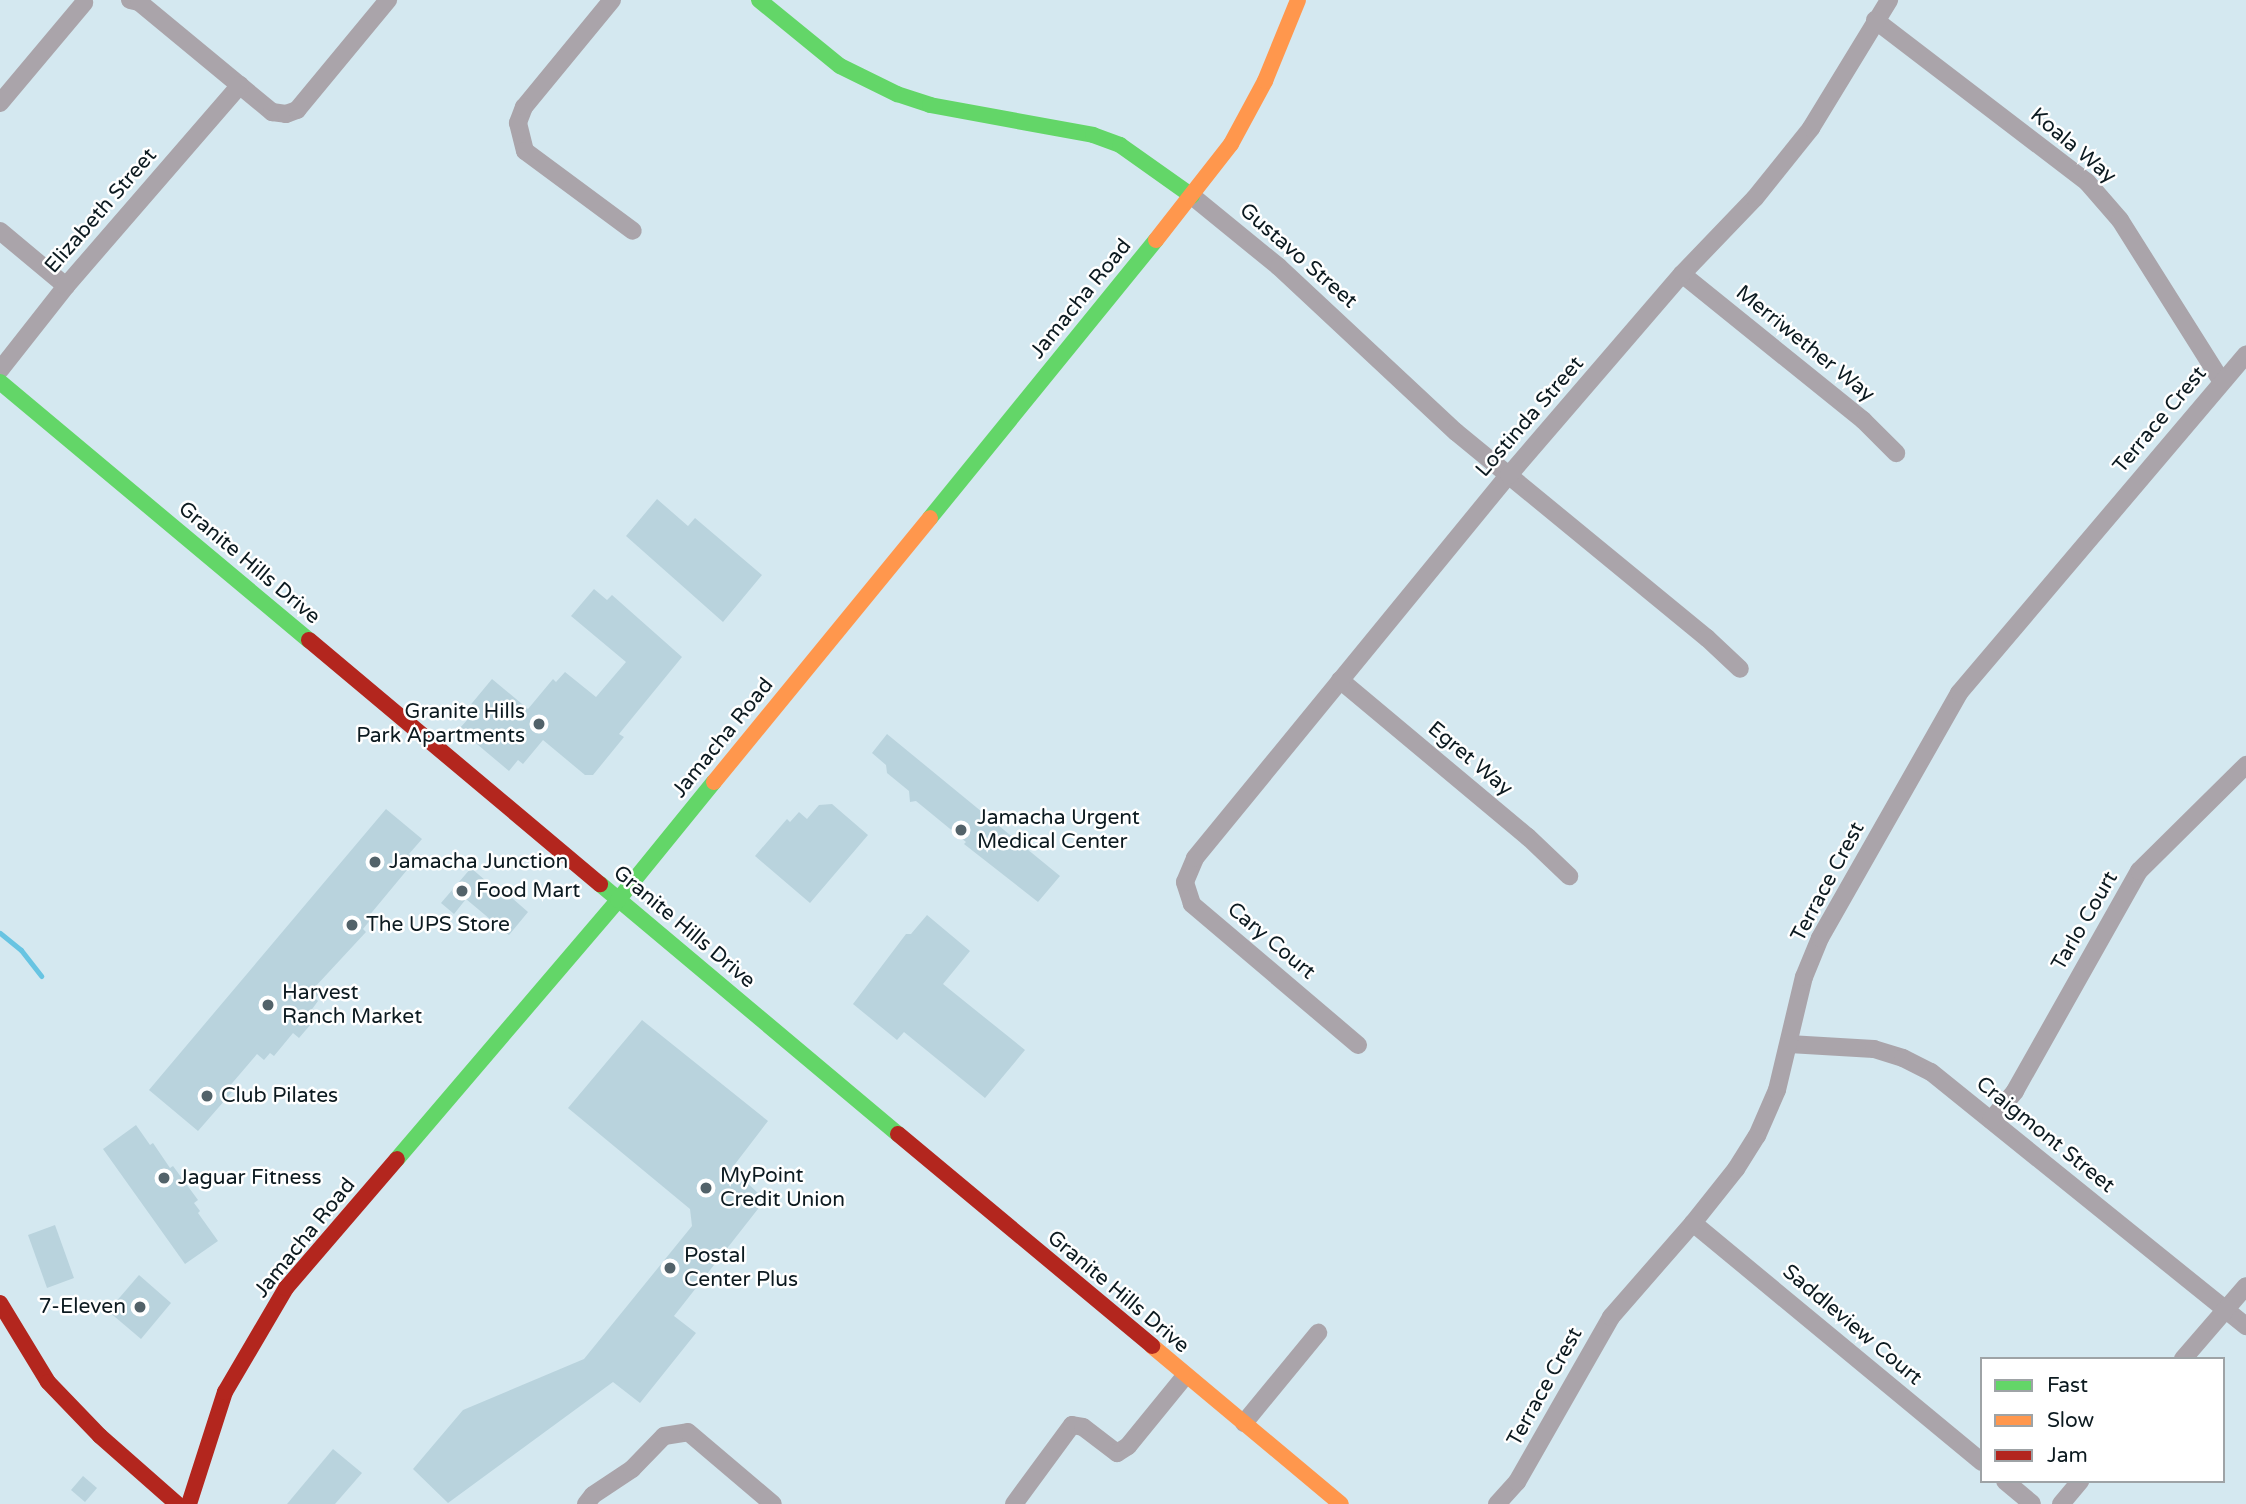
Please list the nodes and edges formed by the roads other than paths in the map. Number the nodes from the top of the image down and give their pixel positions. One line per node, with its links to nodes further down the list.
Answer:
1 (130, 0): 9 (street)
2 (388, 0): 9 (street)
3 (612, 0): 13 (street)
4 (759, 0): 11 (street, Gustavo Street)
5 (1298, 0): 11 (street, Jamacha Road)
6 (1889, 0): 8 (street, Lostinda Street)
7 (86, 1): 10 (street)
8 (1875, 20): 14 (street, Lostinda Street); 19 (street, Koala Way)
9 (240, 85): 15 (street, Elizabeth Street)
10 (0, 103)
11 (1192, 195): 21 (street, Gustavo Street); 27 (street, Jamacha Road)
12 (0, 231): 15 (street)
13 (633, 231)
14 (1682, 274): 20 (street, Merriwether Way); 21 (street, Lostinda Street)
15 (65, 286): 17 (street, Elizabeth Street)
16 (2246, 354): 19 (street, Terrace Crest)
17 (0, 370)
18 (0, 382): 27 (street, Granite Hills Drive)
19 (2222, 382): 28 (street, Terrace Crest)
20 (1896, 453)
21 (1509, 475): 22 (street, Gustavo Street); 23 (street, Lostinda Street)
22 (1740, 669)
23 (1340, 680): 25 (street, Lostinda Street); 26 (street, Egret Way)
24 (2246, 765): 30 (street, Tarlo Court)
25 (1195, 858): 29 (street, Cary Court)
26 (1569, 876)
27 (618, 900): 38 (street, Granite Hills Drive); 44 (street, Jamacha Road)
28 (1789, 1044): 30 (street, Craigmont Street); 31 (street, Terrace Crest)
29 (1358, 1045)
30 (1991, 1120): 34 (street, Craigmont Street)
31 (1693, 1223): 40 (street, Saddleview Court); 49 (street, Terrace Crest)
32 (2246, 1286): 34 (street)
33 (0, 1303): 43 (street)
34 (2225, 1309): 35 (street, Craigmont Street); 37 (street)
35 (2246, 1326)
36 (1318, 1333): 39 (street)
37 (2185, 1357)
38 (1185, 1376): 39 (street, Granite Hills Drive); 47 (street)
39 (1244, 1423): 48 (street, Granite Hills Drive)
40 (1980, 1460)
41 (2006, 1483): 50 (street)
42 (2079, 1483): 51 (street)
43 (177, 1504)
44 (189, 1504)
45 (586, 1504): 46 (street)
46 (773, 1504)
47 (1014, 1504)
48 (1341, 1504)
49 (1496, 1504)
50 (2032, 1504)
51 (2061, 1504)

